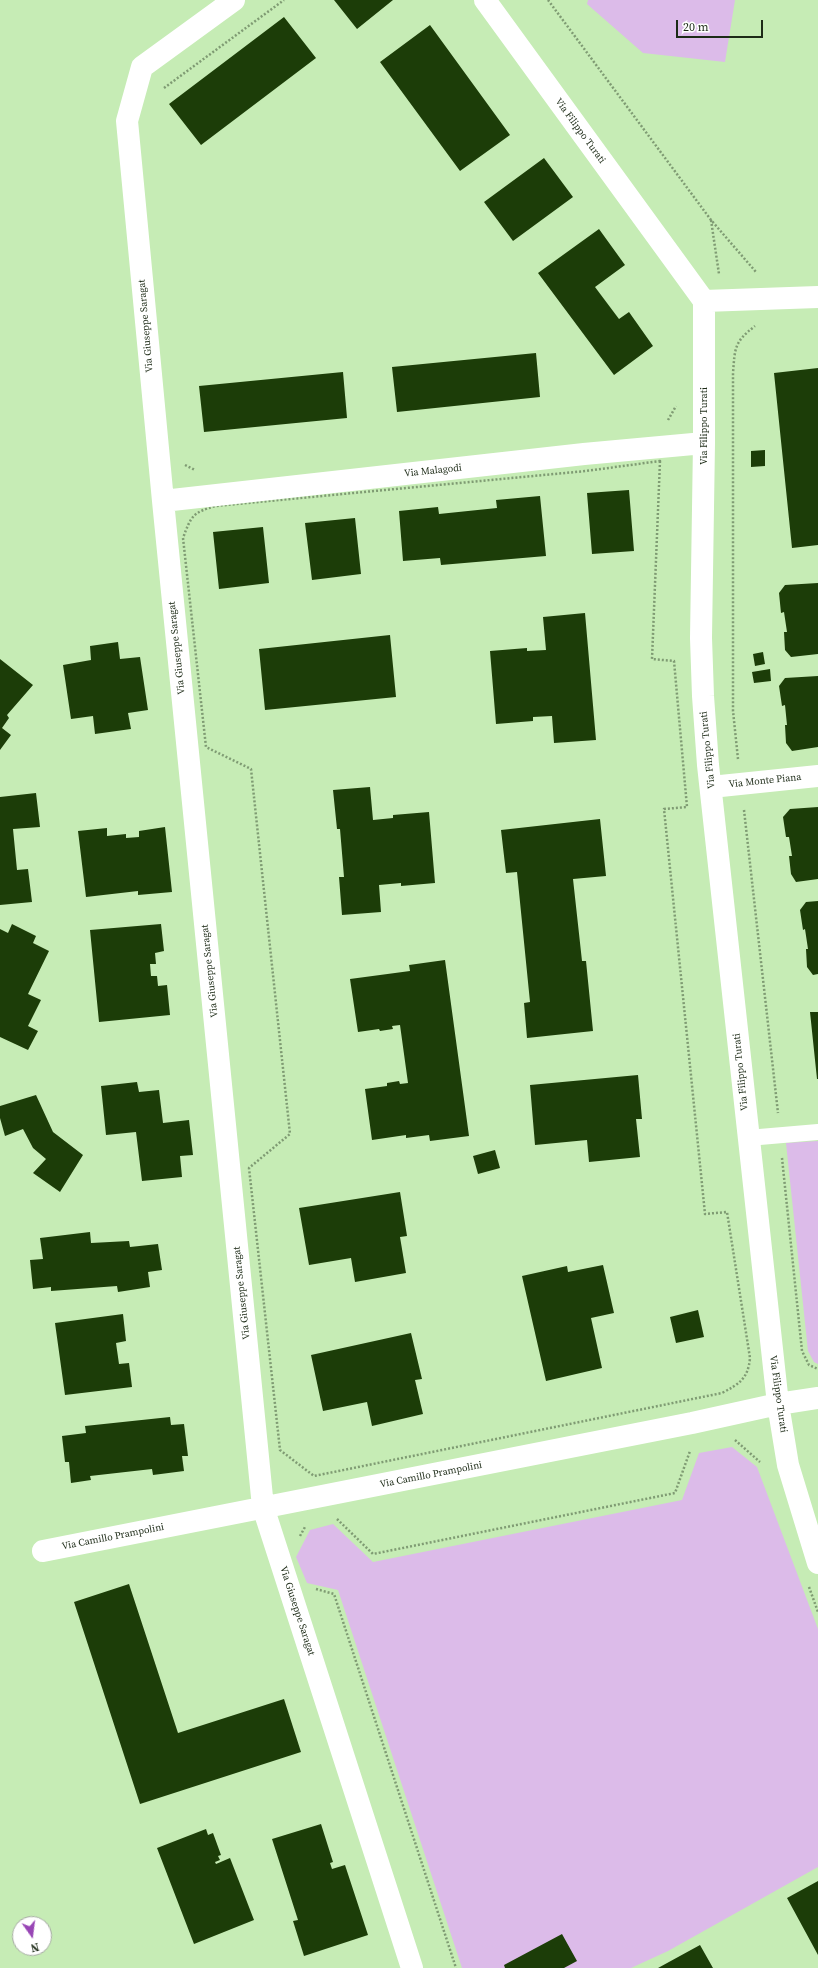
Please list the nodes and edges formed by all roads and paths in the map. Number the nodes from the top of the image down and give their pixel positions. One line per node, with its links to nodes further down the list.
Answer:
1 (234, 0): 16 (street, Via Giuseppe Saragat)
2 (284, 0): 5 (path)
3 (484, 0): 9 (street, Via Filippo Turati)
4 (548, 0): 6 (path)
5 (159, 92)
6 (711, 220): 8 (path); 9 (path)
7 (818, 297): 8 (street)
8 (780, 298): 9 (street)
9 (713, 301): 13 (street, Via Filippo Turati)
10 (756, 325): 18 (path)
11 (676, 400): 12 (path)
12 (664, 424)
13 (704, 443): 16 (street, Via Malagodi); 21 (street, Via Filippo Turati)
14 (181, 460): 15 (path)
15 (198, 470)
16 (163, 501): 31 (street, Via Giuseppe Saragat)
17 (216, 506): 17 (path)
18 (739, 762)
19 (818, 776): 20 (street, Via Monte Piana)
20 (741, 783): 21 (street, Via Monte Piana); 23 (path)
21 (711, 787): 24 (street, Via Filippo Turati)
22 (818, 1132): 23 (lane)
23 (780, 1136): 24 (lane); 25 (path)
24 (748, 1138): 27 (street, Via Filippo Turati)
25 (818, 1369)
26 (818, 1398): 27 (street, Via Camillo Prampolini)
27 (778, 1404): 31 (street, Via Camillo Prampolini); 36 (street, Via Filippo Turati)
28 (728, 1442): 30 (path)
29 (690, 1449): 32 (path)
30 (763, 1464)
31 (263, 1507): 35 (street, Via Camillo Prampolini); 40 (street, Via Giuseppe Saragat)
32 (335, 1517)
33 (306, 1525): 34 (path)
34 (297, 1542)
35 (43, 1551)
36 (818, 1563)
37 (807, 1582): 39 (path)
38 (314, 1589): 41 (path)
39 (818, 1612)
40 (412, 1968)
41 (456, 1968)

